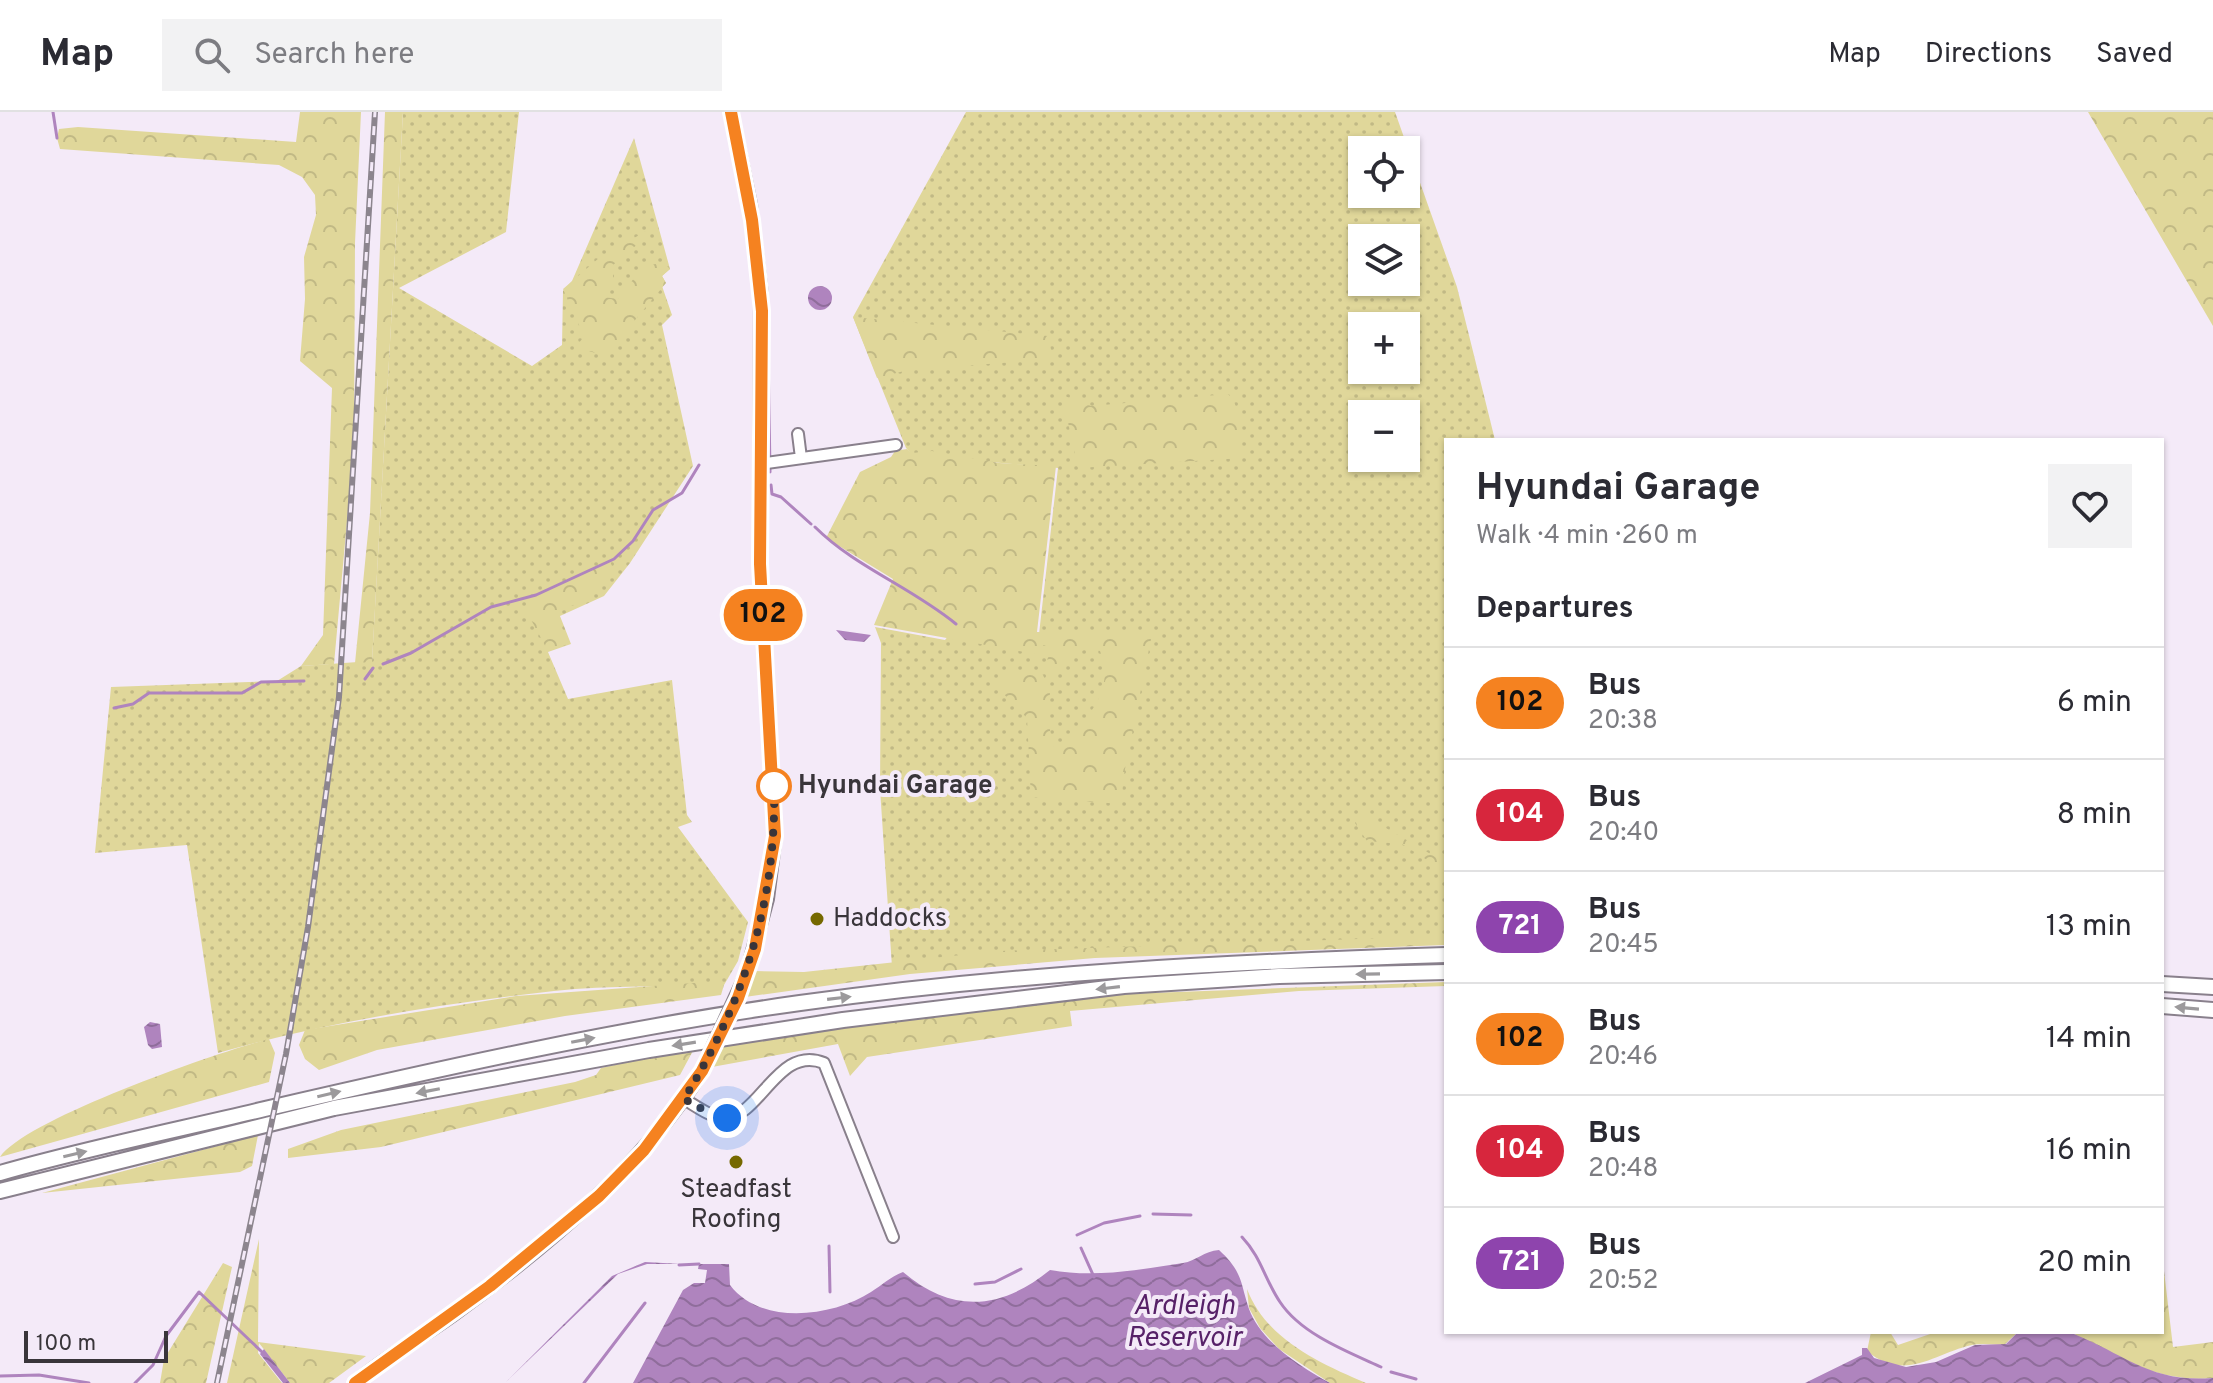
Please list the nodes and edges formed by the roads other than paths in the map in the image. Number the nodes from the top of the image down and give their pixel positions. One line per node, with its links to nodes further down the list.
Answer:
1 (731, 112): 5 (main road)
2 (798, 434): 4 (street)
3 (896, 445): 4 (street)
4 (801, 458): 5 (street)
5 (768, 463): 12 (main road, bridge)
6 (1444, 955): 13 (highway, one-way to 6)
7 (1444, 972): 14 (highway, one-way to 14)
8 (2164, 984): 9 (highway)
9 (2213, 987)
10 (2164, 1006): 11 (highway, one-way to 10)
11 (2213, 1010)
12 (684, 1099): 15 (street); 16 (main road)
13 (0, 1173)
14 (0, 1191)
15 (893, 1237)
16 (355, 1383)

